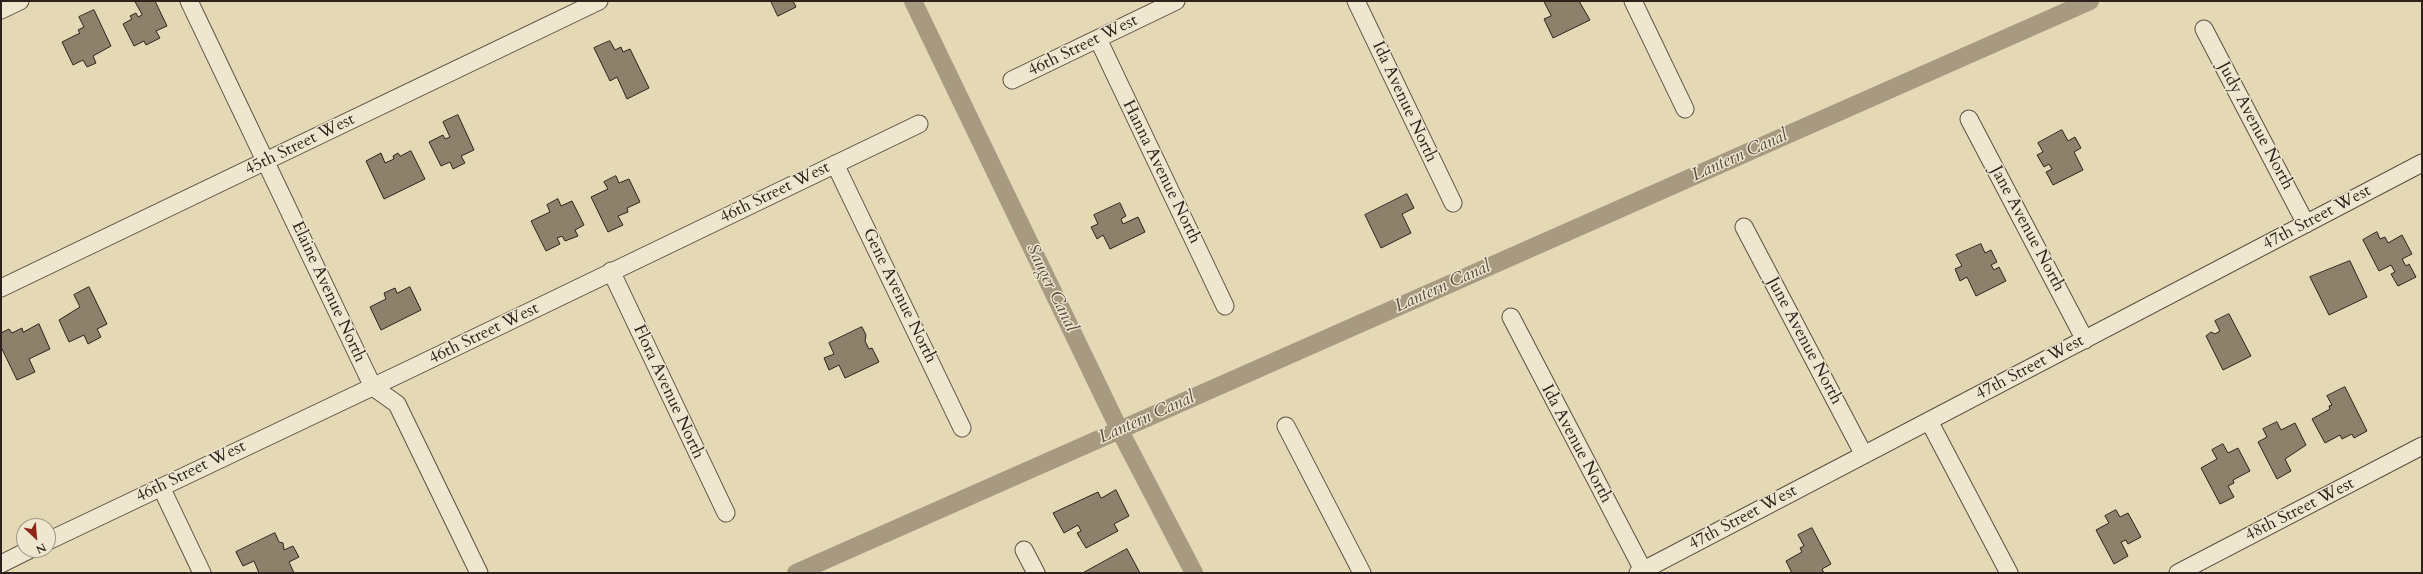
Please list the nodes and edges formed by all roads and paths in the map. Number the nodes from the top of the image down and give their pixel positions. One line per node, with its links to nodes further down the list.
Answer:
1 (20, 1): 7 (street)
2 (189, 1): 14 (street, Elaine Avenue North)
3 (598, 1): 14 (street, 45th Street West)
4 (1176, 1): 9 (street, 46th Street West)
5 (1356, 1): 17 (street, Ida Avenue North)
6 (1633, 1): 11 (street)
7 (1, 10)
8 (2204, 29): 18 (street, Judy Avenue North)
9 (1098, 39): 10 (street, 46th Street West); 22 (street, Hanna Avenue North)
10 (1012, 80)
11 (1685, 108)
12 (1969, 119): 24 (street, Jane Avenue North)
13 (919, 124): 16 (street, 46th Street West)
14 (266, 162): 21 (street, 45th Street West); 25 (street, Elaine Avenue North)
15 (2422, 163): 18 (street, 47th Street West)
16 (835, 164): 20 (street, 46th Street West); 28 (street, Gene Avenue North)
17 (1453, 203)
18 (2306, 224): 24 (street, 47th Street West)
19 (1744, 227): 30 (street, June Avenue North)
20 (611, 271): 25 (street, 46th Street West); 32 (street, Flora Avenue North)
21 (1, 288)
22 (1225, 306)
23 (1511, 317): 37 (street, Ida Avenue North)
24 (2085, 340): 26 (street, 47th Street West)
25 (373, 387): 31 (street, 46th Street West); 39 (street, Elaine Avenue North)
26 (1929, 421): 30 (street, 47th Street West); 42 (street)
27 (1286, 426): 41 (street)
28 (962, 428)
29 (2422, 446): 43 (street, 48th Street West)
30 (1864, 455): 37 (street, 47th Street West)
31 (161, 487): 33 (street, 46th Street West); 38 (street)
32 (726, 513)
33 (56, 537)
34 (1024, 550): 40 (street)
35 (16, 556): 36 (street)
36 (1, 564)
37 (1641, 572)
38 (202, 573)
39 (479, 573)
40 (1036, 573)
41 (1362, 573)
42 (2009, 573)
43 (2178, 573)

